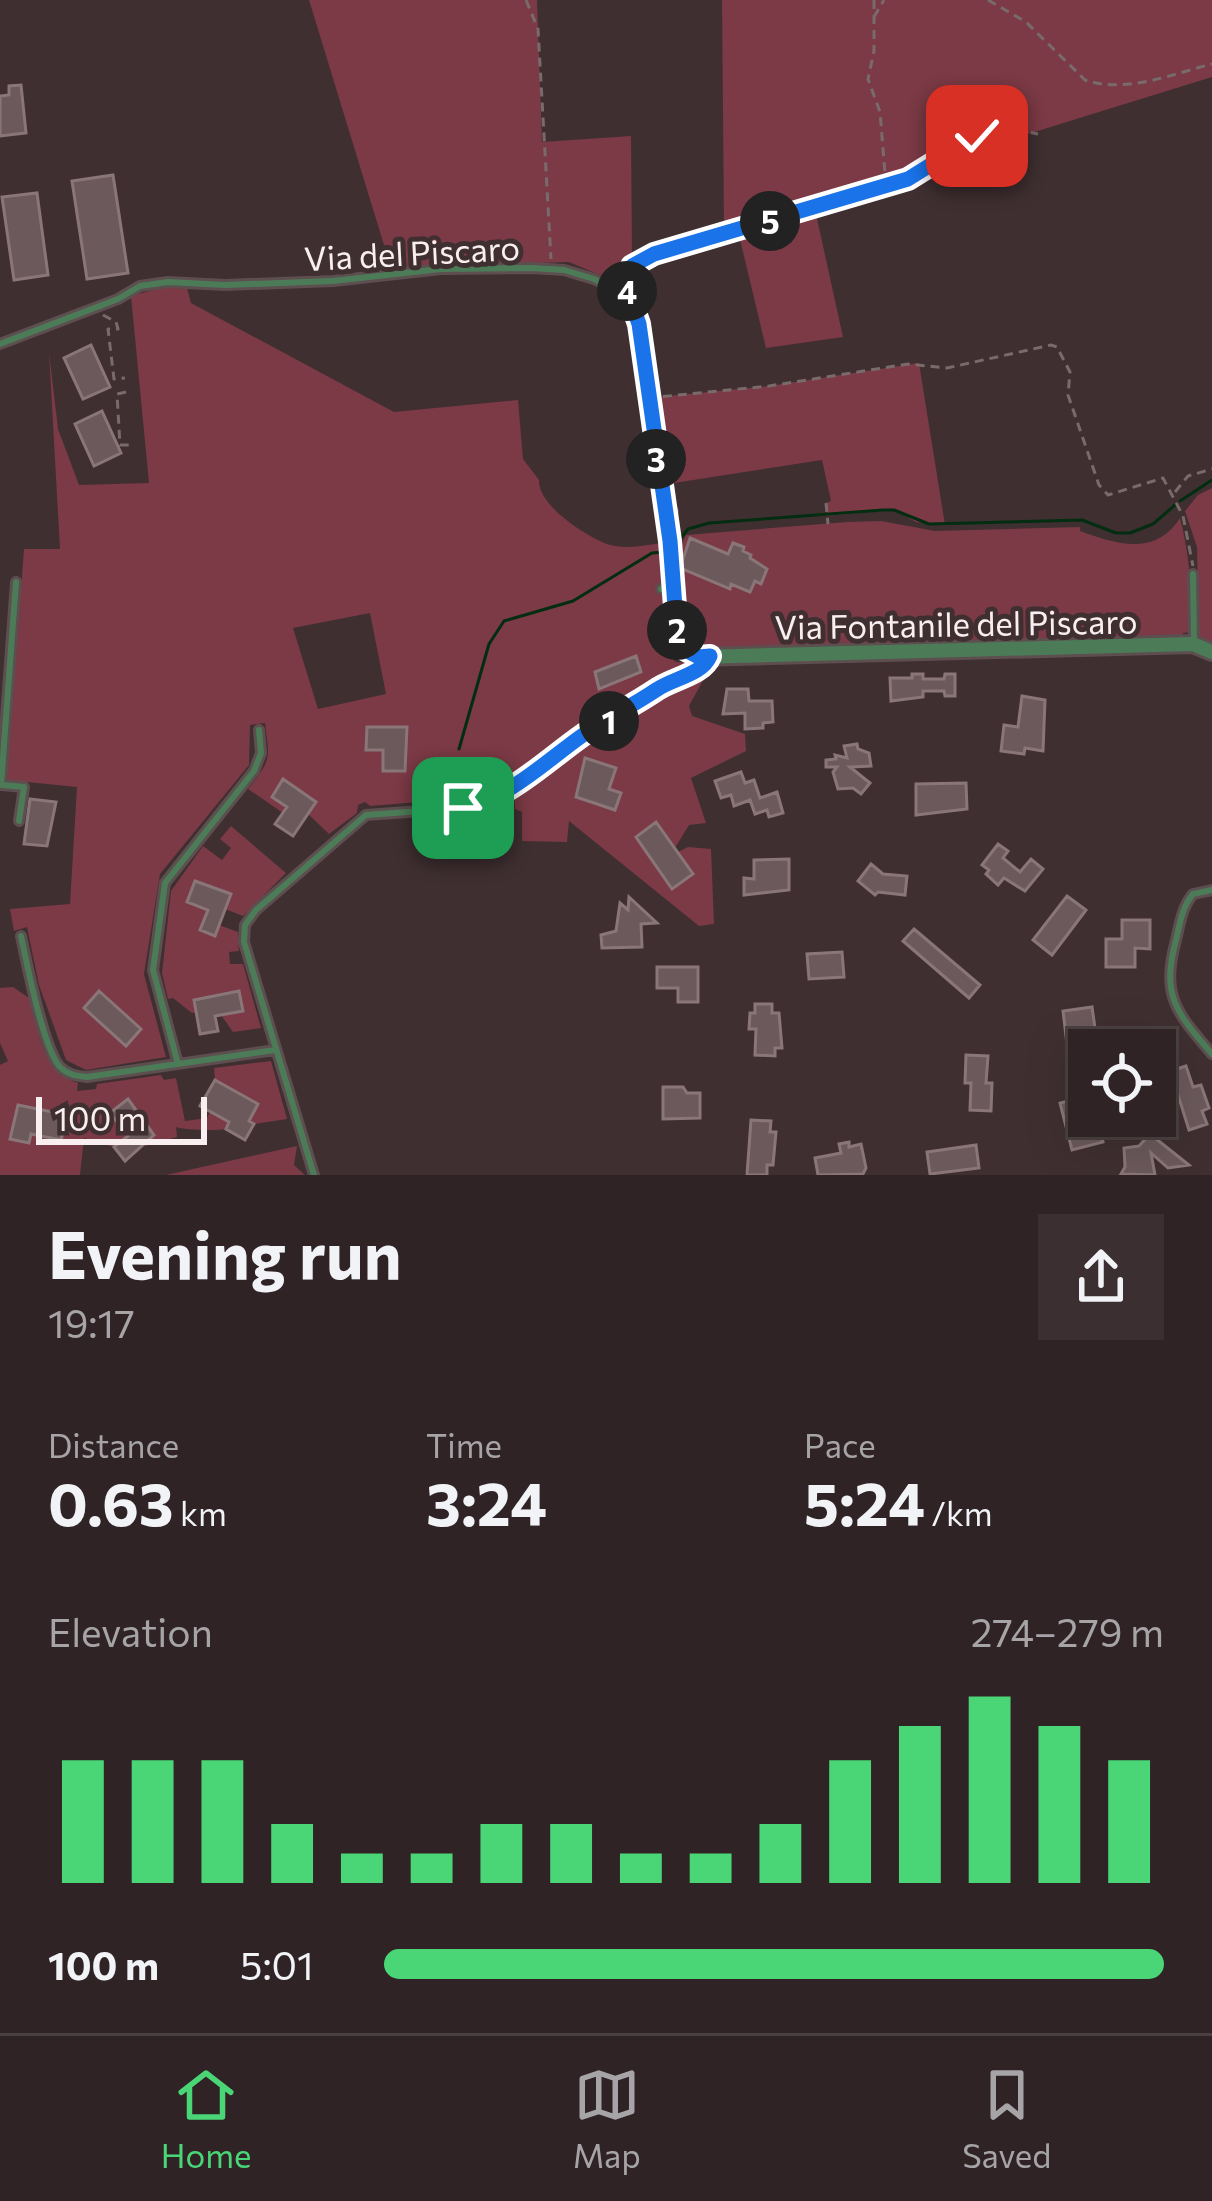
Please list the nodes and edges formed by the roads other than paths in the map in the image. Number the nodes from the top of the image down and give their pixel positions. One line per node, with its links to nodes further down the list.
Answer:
1 (730, 233): 2 (lane)
2 (630, 301): 3 (lane); 4 (lane, Via del Piscaro)
3 (635, 310)
4 (0, 344)
5 (662, 500): 7 (lane)
6 (673, 511): 7 (lane)
7 (666, 520): 10 (lane)
8 (1193, 574): 12 (lane)
9 (16, 582): 15 (lane)
10 (674, 587): 11 (lane); 14 (lane)
11 (661, 589)
12 (1193, 644): 13 (street, Via Fontanile del Piscaro); 14 (street, Via Fontanile del Piscaro)
13 (1212, 652)
14 (704, 657)
15 (4, 695): 17 (lane)
16 (259, 730): 24 (lane)
17 (0, 785): 19 (lane)
18 (506, 794): 22 (lane)
19 (19, 821)
20 (1212, 890): 23 (lane)
21 (21, 936): 24 (lane)
22 (275, 1050): 24 (lane); 25 (lane)
23 (1212, 1054)
24 (178, 1064)
25 (314, 1175)

